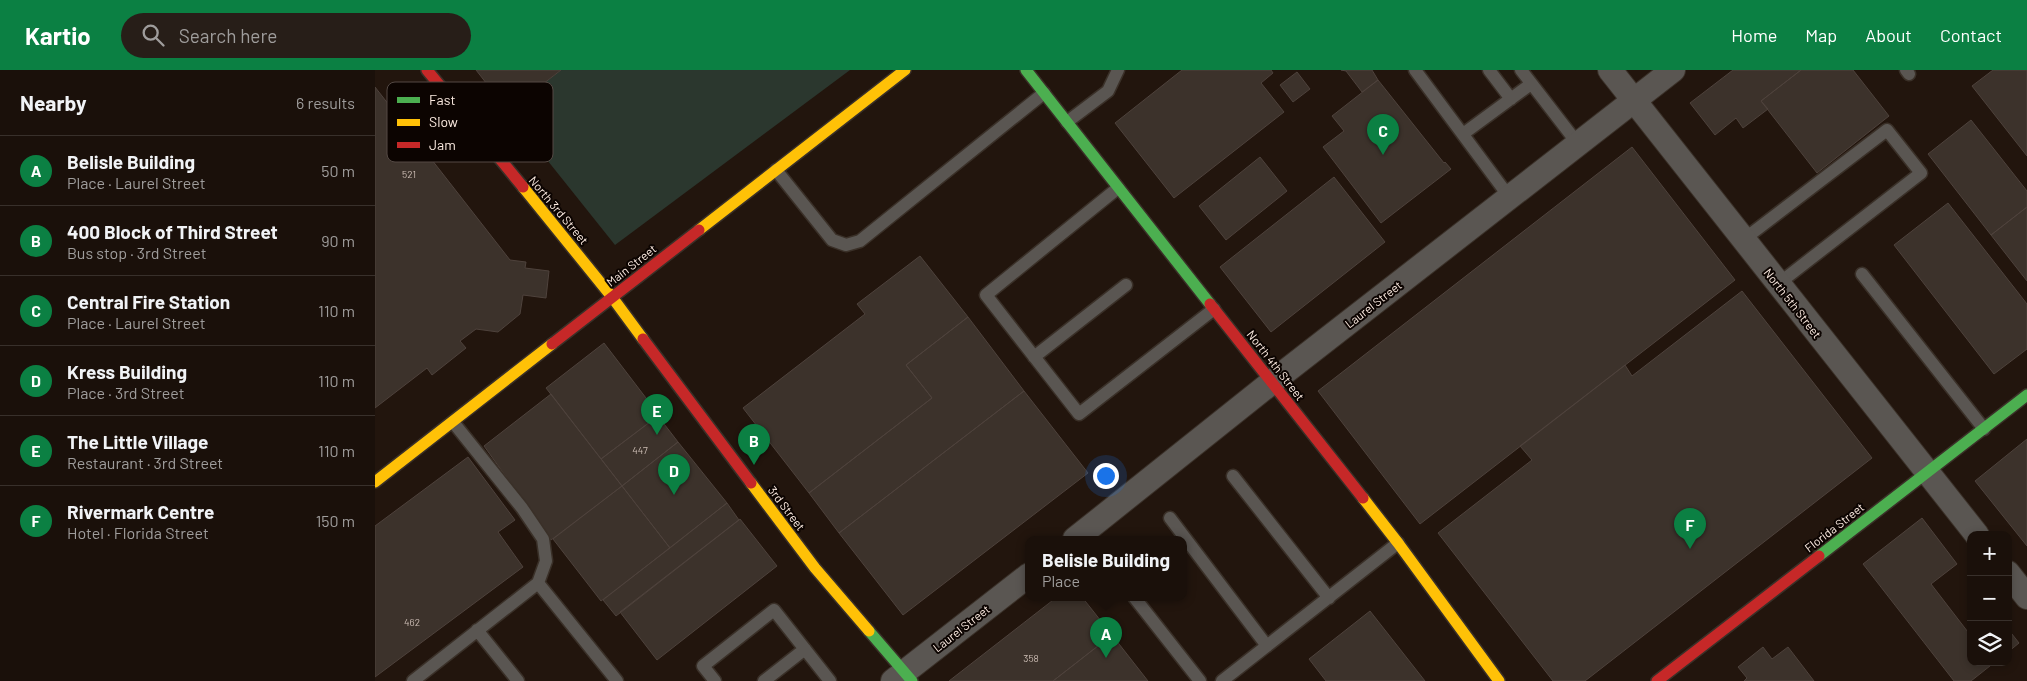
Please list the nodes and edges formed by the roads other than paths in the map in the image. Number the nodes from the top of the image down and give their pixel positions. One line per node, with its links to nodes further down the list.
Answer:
1 (427, 70): 10 (street, North 3rd Street)
2 (905, 70): 19 (street, Main Street)
3 (1026, 70): 12 (street, North 4th Street)
4 (1117, 70): 15 (lane)
5 (1415, 70): 16 (lane)
6 (1489, 70): 13 (lane)
7 (1521, 70): 11 (lane)
8 (1610, 70): 14 (street, North 5th Street)
9 (1673, 70): 14 (street, Laurel Street)
10 (437, 82)
11 (1531, 84): 13 (lane); 17 (lane)
12 (1044, 93): 15 (street, North 4th Street); 19 (lane)
13 (1511, 98): 16 (lane)
14 (1634, 100): 17 (street, Laurel Street); 22 (street, North 5th Street)
15 (1067, 122): 20 (street, North 4th Street)
16 (1463, 134): 21 (lane)
17 (1578, 144): 21 (street, Laurel Street)
18 (502, 162): 26 (street, North 3rd Street)
19 (776, 170): 26 (street, Main Street)
20 (1118, 188): 27 (street, North 4th Street); 28 (lane)
21 (1510, 198): 29 (street, Laurel Street)
22 (1743, 240): 24 (street, North 5th Street); 24 (lane)
23 (1862, 274): 32 (lane)
24 (1778, 284): 33 (street, North 5th Street)
25 (1126, 286): 28 (lane)
26 (612, 298): 31 (street, Main Street); 51 (street, 3rd Street)
27 (1214, 309): 28 (lane); 29 (street, North 4th Street)
28 (1035, 357)
29 (1272, 382): 38 (street, Laurel Street); 41 (street, North 4th Street)
30 (2027, 395): 32 (street, Florida Street)
31 (453, 422): 35 (street, Main Street); 44 (lane)
32 (1984, 429): 33 (street, Florida Street)
33 (1927, 473): 37 (street, North 5th Street); 61 (street, Florida Street)
34 (1233, 476): 46 (lane)
35 (375, 482)
36 (1170, 518): 39 (lane)
37 (1974, 531)
38 (1083, 536)
39 (1184, 536)
40 (1187, 540): 49 (lane)
41 (1398, 543): 46 (lane); 60 (street, North 4th Street)
42 (2010, 576): 45 (street)
43 (1025, 578): 51 (street, Laurel Street)
44 (538, 582): 48 (lane); 54 (lane)
45 (2027, 597)
46 (1329, 598): 49 (lane)
47 (1137, 601): 58 (lane)
48 (477, 630): 52 (lane); 53 (lane)
49 (1267, 646): 59 (lane)
50 (805, 649): 55 (lane); 56 (lane); 57 (lane)
51 (903, 678)
52 (415, 680)
53 (518, 681)
54 (617, 681)
55 (715, 681)
56 (764, 681)
57 (830, 681)
58 (1200, 681)
59 (1222, 681)
60 (1499, 681)
61 (1657, 681)

